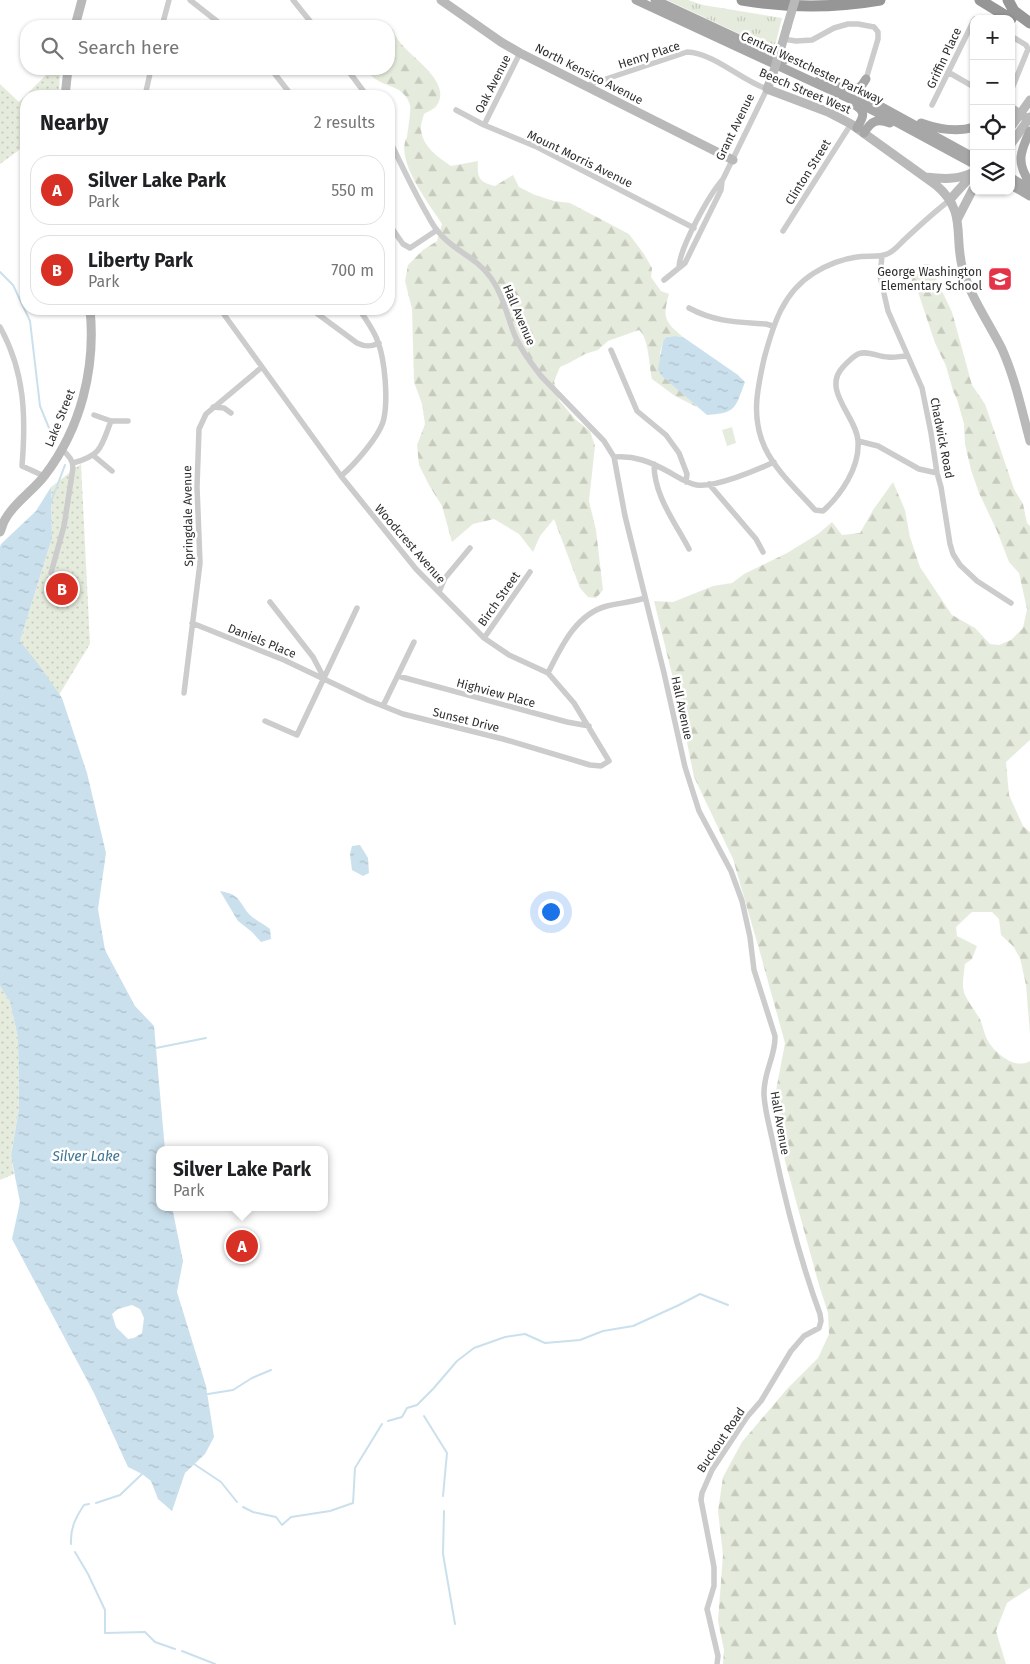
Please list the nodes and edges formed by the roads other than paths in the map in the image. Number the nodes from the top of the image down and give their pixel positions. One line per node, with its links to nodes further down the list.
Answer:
1 (82, 0): 14 (street)
2 (169, 0): 15 (street)
3 (190, 0): 16 (street)
4 (293, 0): 17 (street)
5 (442, 0): 25 (street, North Kensico Avenue)
6 (636, 0): 31 (main road, Central Westchester Parkway)
7 (655, 0): 31 (main road, Central Westchester Parkway)
8 (742, 0): 10 (highway)
9 (795, 0): 23 (street, Grant Avenue, bridge)
10 (880, 0)
11 (980, 0): 13 (highway)
12 (1008, 0): 18 (highway)
13 (1004, 15)
14 (77, 20)
15 (164, 20)
16 (215, 20)
17 (309, 20)
18 (1028, 21)
19 (1015, 22): 21 (highway)
20 (970, 29): 26 (street, Griffin Place)
21 (1030, 31)
22 (1015, 38): 33 (street)
23 (783, 39): 32 (street); 36 (street, Grant Avenue, bridge)
24 (691, 52): 35 (street, Henry Place); 36 (street, Beech Street West)
25 (520, 54): 35 (street, North Kensico Avenue); 48 (street, Oak Avenue)
26 (948, 72): 34 (street); 42 (street, Griffin Place)
27 (67, 75): 37 (street)
28 (150, 75): 38 (street)
29 (276, 75): 39 (street)
30 (351, 75): 40 (street)
31 (814, 78): 32 (main road); 43 (main road, Central Westchester Parkway); 47 (main road, Central Westchester Parkway); 50 (main road)
32 (866, 79): 43 (main road)
33 (1015, 81)
34 (970, 84)
35 (585, 86): 56 (street, North Kensico Avenue)
36 (767, 89): 50 (street, Beech Street West); 56 (street, Grant Avenue)
37 (66, 90)
38 (146, 90)
39 (287, 90)
40 (362, 90)
41 (1030, 100): 46 (street)
42 (932, 105)
43 (884, 108): 47 (main road, Central Westchester Parkway)
44 (456, 110): 48 (street, Mount Morris Avenue)
45 (1015, 110): 46 (street)
46 (1027, 118): 49 (street); 53 (street)
47 (904, 123): 50 (main road); 51 (main road); 55 (main road, Central Westchester Parkway); 57 (main road, Central Westchester Parkway)
48 (484, 125): 71 (street, Mount Morris Avenue)
49 (1015, 125)
50 (858, 128): 59 (street, Beech Street West); 73 (street, Clinton Street)
51 (970, 128)
52 (1030, 132): 63 (main road)
53 (1015, 138)
54 (395, 152): 72 (street, Hall Avenue)
55 (970, 156)
56 (733, 160): 61 (street, Grant Avenue)
57 (970, 162)
58 (970, 174): 59 (street)
59 (924, 176): 69 (street, Beech Street West)
60 (970, 176): 69 (street)
61 (723, 179): 71 (street, Grant Avenue); 76 (street, Grant Avenue)
62 (1015, 180): 65 (main road)
63 (1030, 183)
64 (1015, 187): 68 (main road)
65 (1030, 189)
66 (970, 190): 69 (street)
67 (970, 194): 70 (street)
68 (1030, 196)
69 (950, 200): 70 (street); 75 (street)
70 (958, 220): 95 (street)
71 (694, 228): 76 (street, Grant Avenue)
72 (437, 230): 74 (street); 98 (street, Hall Avenue)
73 (782, 231)
74 (395, 233)
75 (882, 256): 83 (street); 87 (street, Chadwick Road)
76 (679, 267): 77 (street, Grant Avenue)
77 (664, 280)
78 (689, 308): 83 (street)
79 (90, 315): 96 (street, Lake Street)
80 (224, 315): 88 (street, Woodcrest Avenue)
81 (319, 315): 85 (street)
82 (364, 315): 85 (street)
83 (773, 326): 99 (street)
84 (0, 327): 104 (street)
85 (379, 343): 105 (street)
86 (611, 350): 106 (street)
87 (907, 356): 94 (street); 103 (street, Chadwick Road)
88 (262, 367): 89 (street, Springdale Avenue); 105 (street, Woodcrest Avenue)
89 (213, 407): 90 (street); 120 (street, Springdale Avenue)
90 (231, 413)
91 (94, 415): 92 (street)
92 (111, 421): 93 (street); 97 (street)
93 (128, 422)
94 (858, 441): 99 (street); 103 (street)
95 (1030, 441)
96 (62, 450): 100 (street); 104 (street, Lake Street)
97 (94, 456): 100 (street); 102 (street)
98 (614, 457): 101 (street); 116 (street, Hall Avenue)
99 (774, 462): 107 (street)
100 (73, 463): 114 (street)
101 (654, 464): 106 (street); 111 (street)
102 (112, 470)
103 (937, 473): 118 (street, Chadwick Road)
104 (44, 476): 108 (street, Lake Street)
105 (341, 476): 115 (street, Woodcrest Avenue)
106 (686, 482): 107 (street)
107 (709, 484): 112 (street)
108 (3, 519): 109 (street, Lake Street)
109 (0, 532)
110 (470, 548): 115 (street)
111 (689, 549)
112 (763, 552)
113 (530, 572): 121 (street, Birch Street)
114 (51, 573)
115 (439, 592): 121 (street, Woodcrest Avenue)
116 (645, 598): 123 (street); 131 (street, Hall Avenue)
117 (270, 602): 125 (street)
118 (1011, 603)
119 (357, 608): 125 (street)
120 (192, 623): 125 (street, Daniels Place); 126 (street, Springdale Avenue)
121 (484, 638): 123 (street, Woodcrest Avenue)
122 (414, 642): 124 (street)
123 (548, 674): 129 (street, Woodcrest Avenue)
124 (398, 676): 127 (street); 129 (street, Highview Place)
125 (324, 678): 127 (street, Sunset Drive); 128 (street)
126 (184, 693)
127 (383, 706): 130 (street, Sunset Drive)
128 (265, 721)
129 (589, 726): 130 (street, Woodcrest Avenue)
130 (607, 763)
131 (810, 1333): 132 (street, Buckout Road)
132 (717, 1664)

